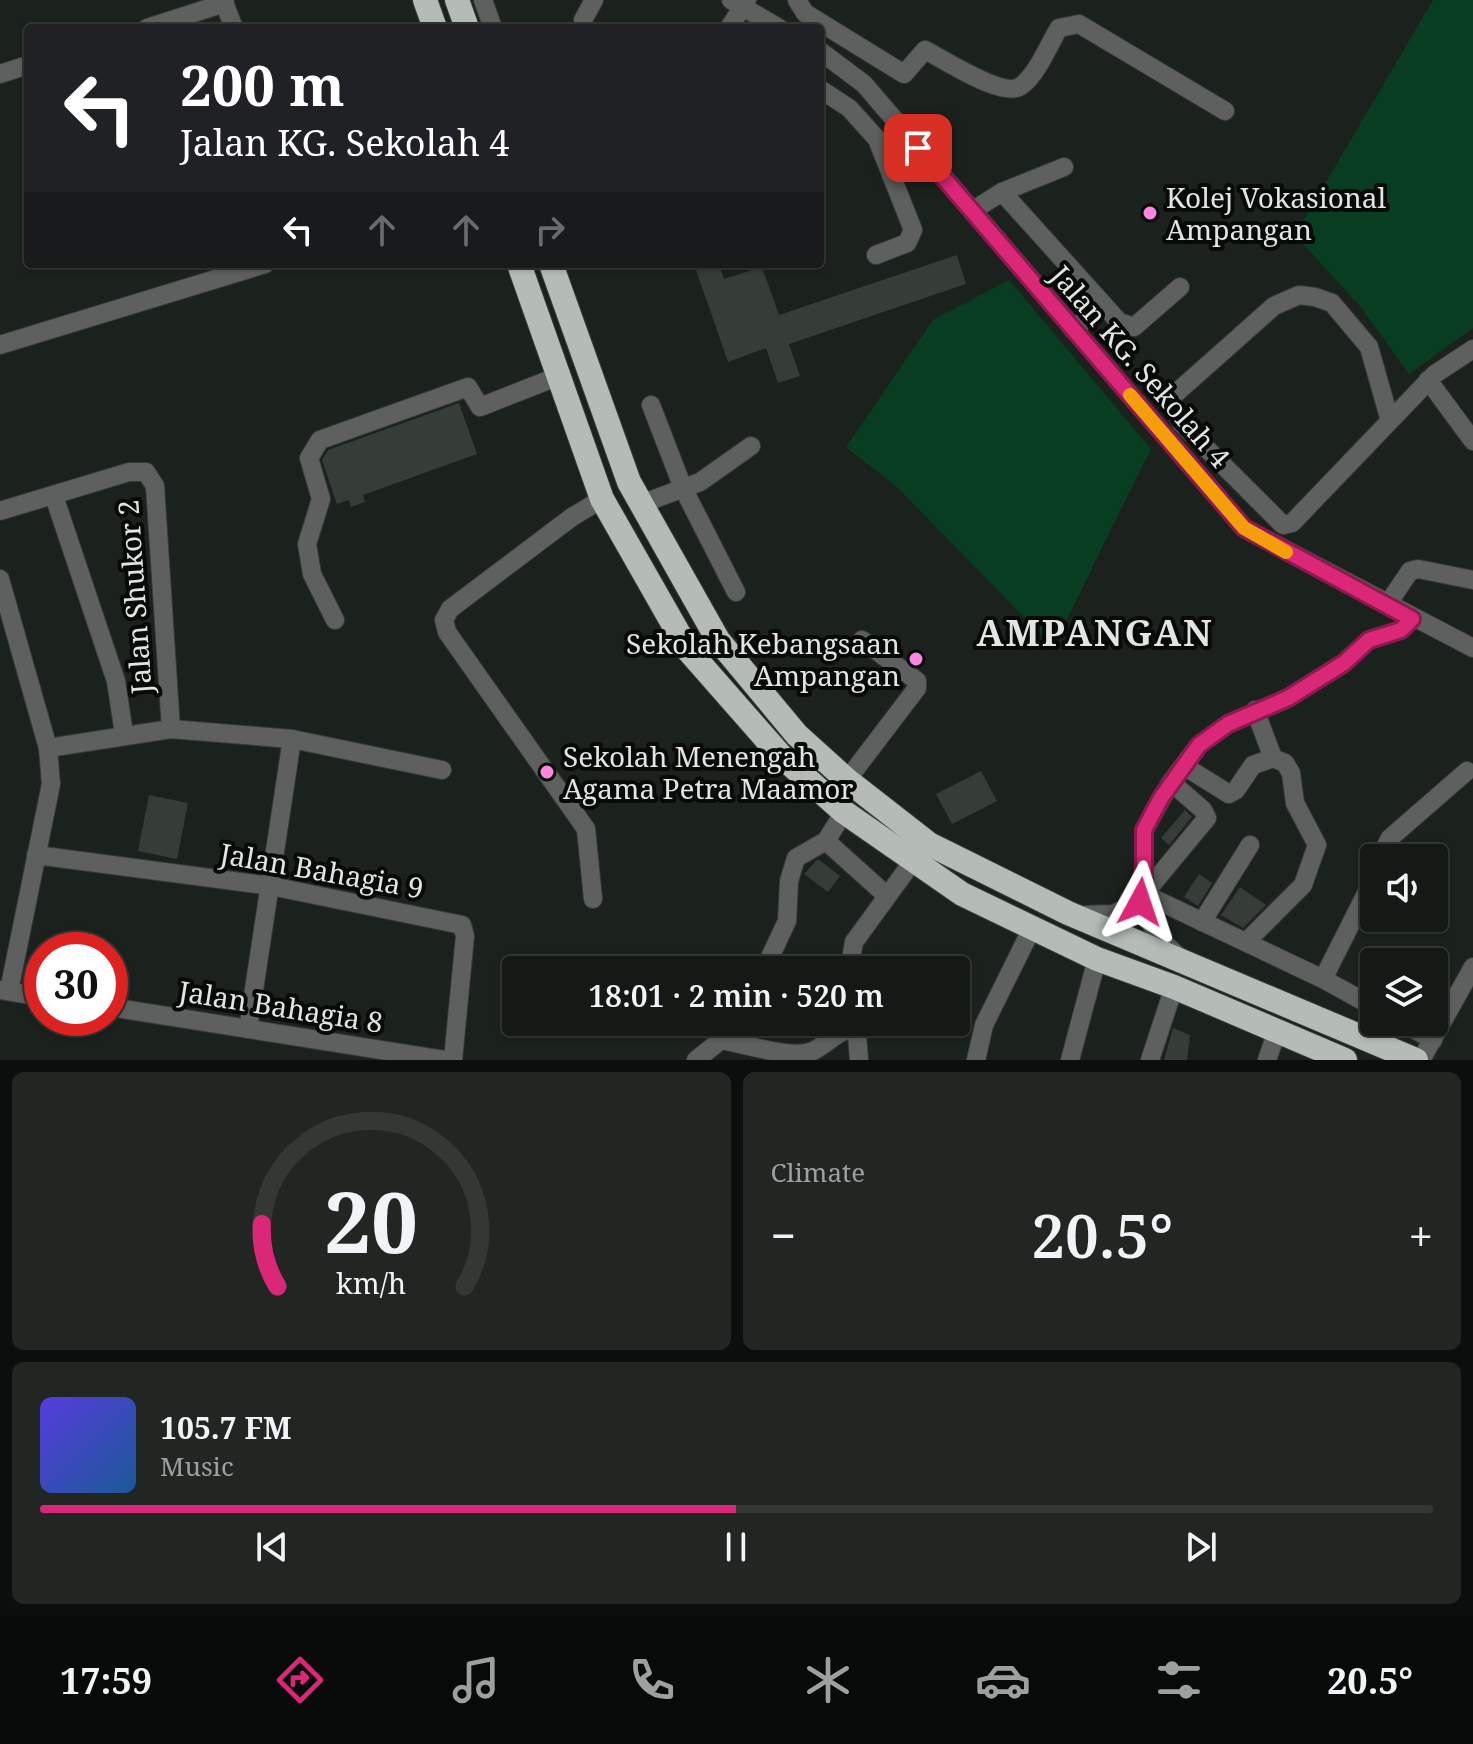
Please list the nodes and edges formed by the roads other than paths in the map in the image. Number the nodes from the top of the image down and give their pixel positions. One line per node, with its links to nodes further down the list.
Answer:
1 (425, 0): 11 (highway)
2 (457, 0): 12 (highway)
3 (483, 0): 13 (street)
4 (594, 0): 8 (street)
5 (797, 0): 16 (street)
6 (224, 2): 9 (street); 10 (street)
7 (740, 2): 14 (street); 15 (street)
8 (583, 20)
9 (159, 24)
10 (232, 24)
11 (434, 24)
12 (466, 24)
13 (492, 24)
14 (731, 24)
15 (773, 24)
16 (823, 24)
17 (824, 25): 20 (street)
18 (824, 54): 23 (street, Jalan KG. Sekolah 4)
19 (824, 92): 24 (street)
20 (1225, 111)
21 (1064, 167): 22 (street)
22 (1002, 192): 23 (street); 29 (street)
23 (972, 211): 30 (street, Jalan KG. Sekolah 4)
24 (876, 255)
25 (252, 268): 31 (street)
26 (520, 268): 33 (highway)
27 (552, 268): 42 (highway)
28 (1180, 287): 29 (street)
29 (1103, 304): 30 (street)
30 (1073, 330): 47 (street, Jalan KG. Sekolah 4)
31 (0, 345)
32 (1473, 349): 34 (street)
33 (559, 376): 41 (highway); 49 (street)
34 (1428, 380): 36 (street); 37 (street)
35 (651, 405): 39 (street)
36 (1390, 421): 36 (street)
37 (1473, 441)
38 (751, 446): 39 (street)
39 (683, 488): 42 (street); 46 (street)
40 (54, 496): 43 (street, Jalan Shukor 2); 53 (street, Jalan Shukor 2); 54 (street)
41 (602, 499): 63 (highway); 72 (street)
42 (641, 504): 61 (highway)
43 (0, 511)
44 (0, 579): 56 (street)
45 (1473, 580): 47 (street)
46 (736, 592)
47 (1387, 605): 48 (street, Jalan KG. Sekolah 4)
48 (1412, 619): 51 (street, Jalan KG. Sekolah 4); 52 (street)
49 (335, 620)
50 (862, 640): 61 (street)
51 (1473, 648)
52 (1255, 710): 57 (street); 58 (street)
53 (171, 729): 54 (street); 55 (street)
54 (124, 734): 56 (street)
55 (292, 739): 59 (street); 69 (street)
56 (48, 748): 67 (street)
57 (1273, 758): 58 (street); 77 (street)
58 (1184, 766): 62 (street)
59 (442, 770)
60 (1467, 771): 65 (street)
61 (847, 780): 74 (highway)
62 (1171, 782): 71 (street); 71 (street)
63 (844, 812): 64 (street); 68 (highway)
64 (826, 841): 70 (street); 78 (street)
65 (1387, 844)
66 (1250, 845): 75 (street)
67 (36, 855): 69 (street, Jalan Bahagia 9); 85 (street)
68 (913, 861): 70 (street); 76 (highway)
69 (271, 886): 89 (street); 98 (street, Jalan Bahagia 9)
70 (886, 895): 79 (street)
71 (1142, 898): 74 (street); 75 (street); 81 (street)
72 (593, 899)
73 (1360, 906): 83 (street)
74 (1068, 913): 81 (highway)
75 (1202, 922): 77 (street)
76 (1032, 928): 80 (highway); 101 (street)
77 (1246, 942): 83 (street)
78 (771, 956)
79 (852, 956)
80 (1097, 959): 84 (highway); 102 (street)
81 (1185, 961): 106 (highway)
82 (1473, 967): 96 (street)
83 (1323, 979): 87 (street)
84 (1174, 987): 90 (highway); 103 (street)
85 (4, 991): 86 (street)
86 (24, 994)
87 (1360, 999)
88 (128, 1010): 89 (street, Jalan Bahagia 8)
89 (248, 1029): 97 (street, Jalan Bahagia 8)
90 (1277, 1031): 104 (street); 105 (highway)
91 (723, 1036): 95 (street)
92 (836, 1036): 95 (street)
93 (858, 1036): 100 (street)
94 (1426, 1036): 96 (street)
95 (721, 1040): 99 (street)
96 (1433, 1040): 106 (street)
97 (444, 1060)
98 (453, 1060)
99 (696, 1060)
100 (859, 1060)
101 (976, 1060)
102 (1070, 1060)
103 (1150, 1060)
104 (1267, 1060)
105 (1345, 1060)
106 (1418, 1060)

